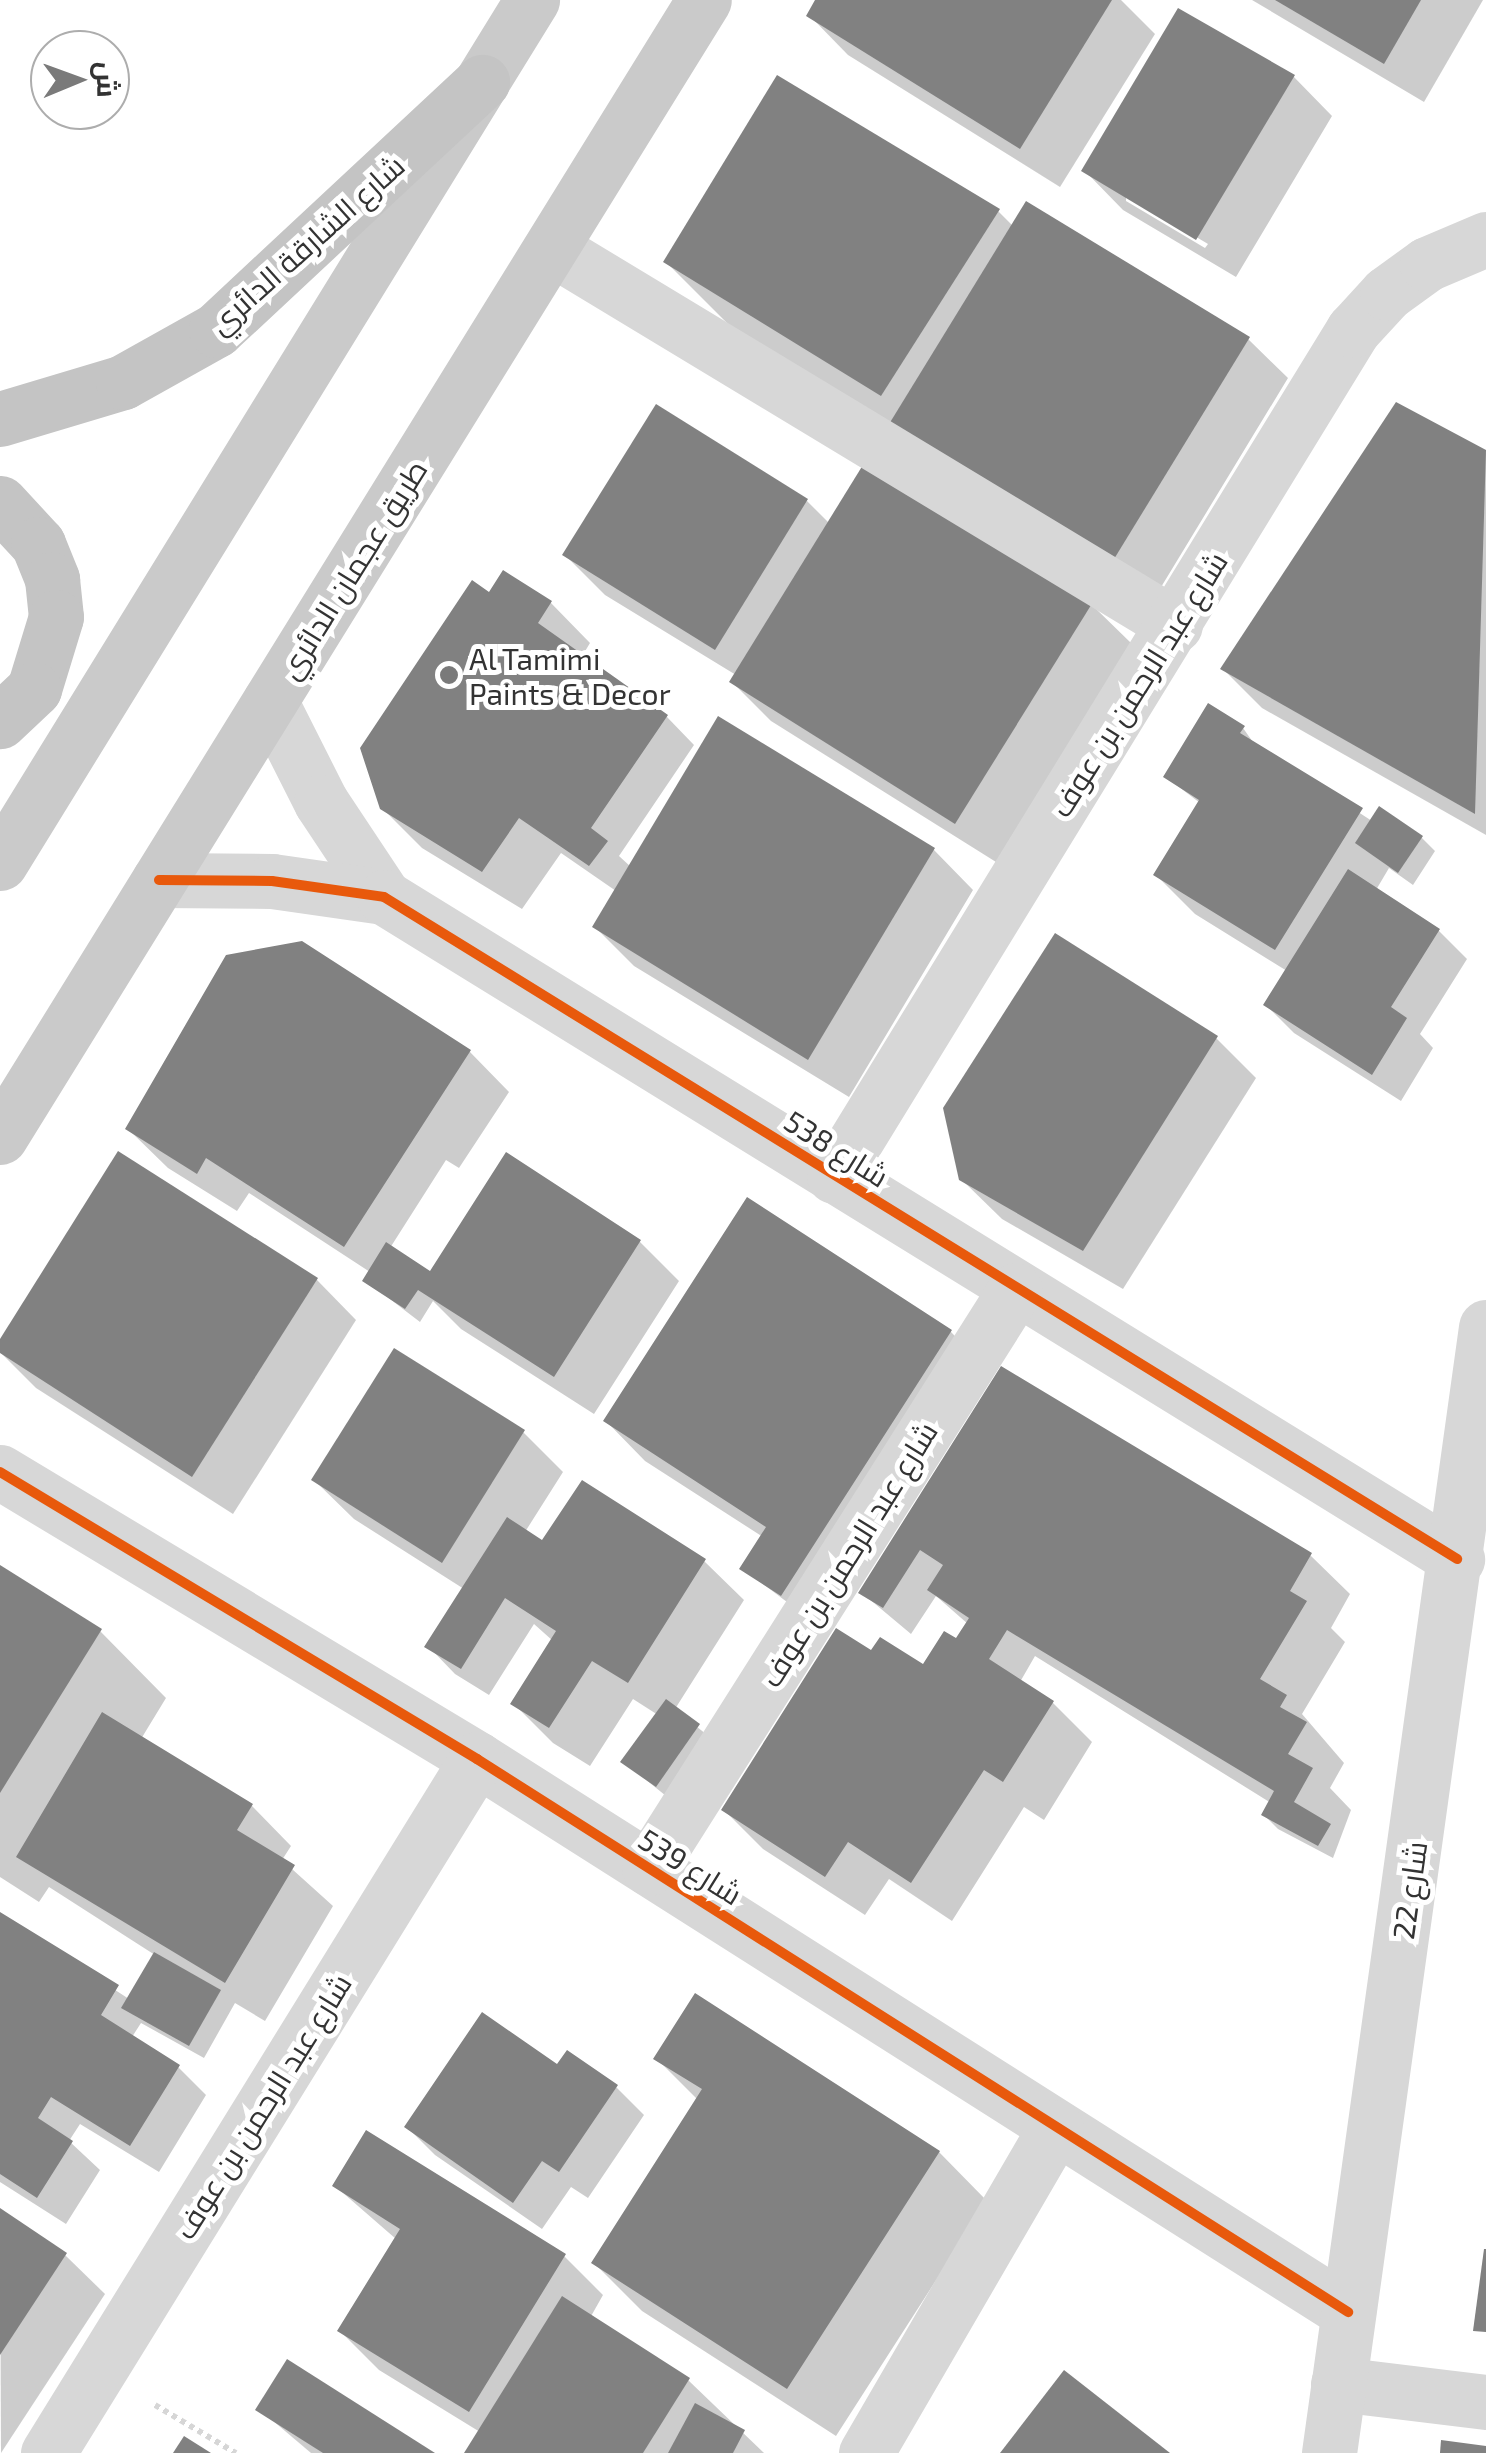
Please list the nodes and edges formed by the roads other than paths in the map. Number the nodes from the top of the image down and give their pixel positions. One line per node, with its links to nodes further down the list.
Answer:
1 (532, 0): 3 (main road)
2 (704, 0): 5 (main road, طريق عجمان الدائري)
3 (482, 82): 6 (highway, شارع الشارقة الدائري); 11 (main road)
4 (1486, 239): 8 (street, شارع عبد الرحمن بن عوف)
5 (551, 248): 8 (street); 9 (main road, طريق عجمان الدائري)
6 (0, 419)
7 (0, 503): 10 (highway)
8 (1175, 625): 15 (street, شارع عبد الرحمن بن عوف)
9 (270, 701): 12 (main road, طريق عجمان الدائري); 13 (street, شارع 538)
10 (0, 721)
11 (0, 862)
12 (159, 880): 13 (street, شارع 538); 14 (main road, طريق عجمان الدائري)
13 (384, 897): 15 (street, شارع 538)
14 (0, 1138)
15 (834, 1176): 16 (street, شارع 538)
16 (1015, 1290): 19 (street, شارع 538); 21 (street, شارع عبد الرحمن بن عوف)
17 (1486, 1327): 19 (street, شارع 22)
18 (0, 1473): 20 (street, شارع 539)
19 (1457, 1559): 23 (street, شارع 22)
20 (476, 1759): 21 (street, شارع 539); 26 (street, شارع عبد الرحمن بن عوف)
21 (649, 1868): 22 (street, شارع 539)
22 (1056, 2127): 23 (street, شارع 539); 27 (street)
23 (1348, 2312): 24 (street, شارع 22)
24 (1338, 2384): 25 (street); 28 (street, شارع 22)
25 (1486, 2402)
26 (48, 2453)
27 (866, 2453)
28 (1329, 2453)

